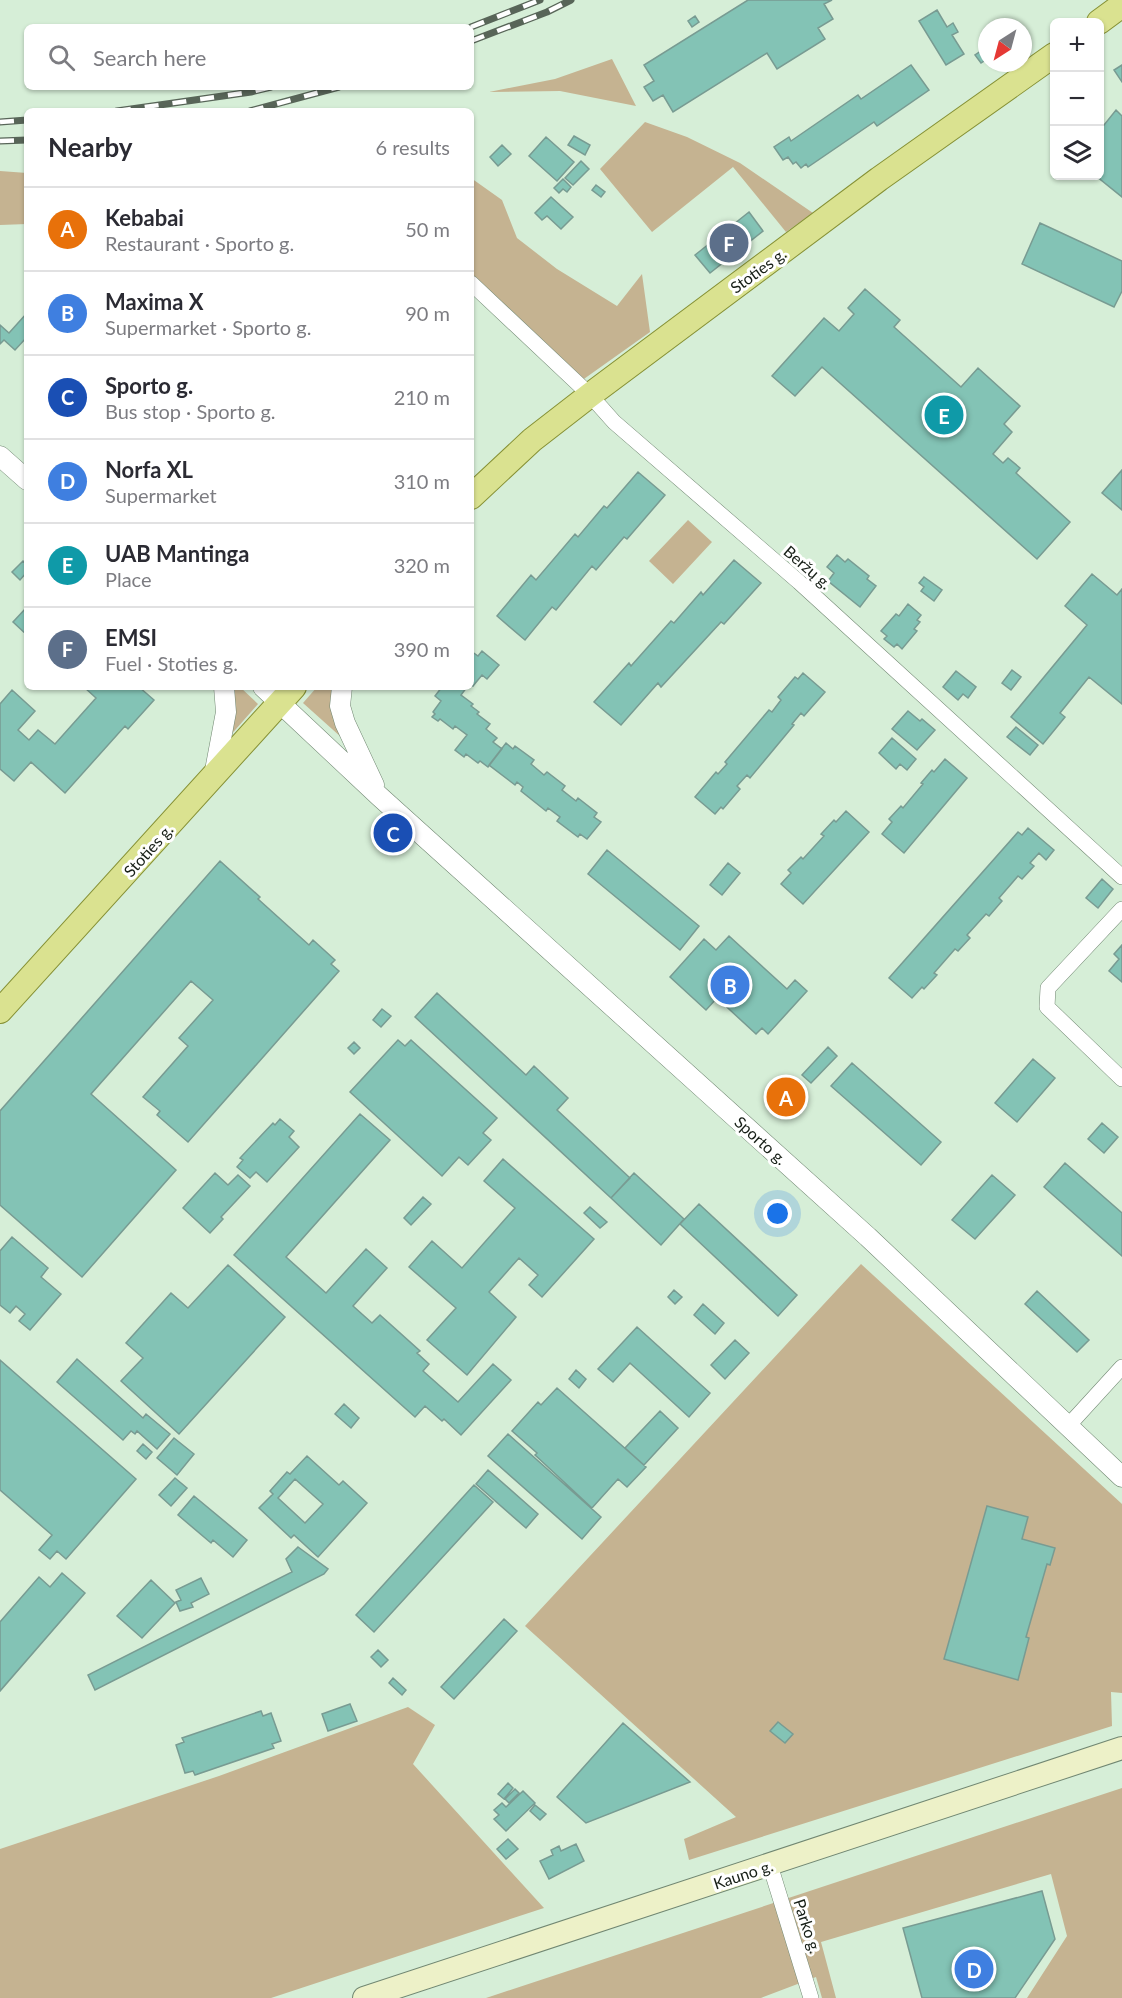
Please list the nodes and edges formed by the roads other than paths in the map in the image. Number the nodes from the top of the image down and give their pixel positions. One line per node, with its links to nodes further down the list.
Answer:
1 (1122, 6): 2 (main road)
2 (1104, 19)
3 (1050, 58): 5 (main road, Stoties g.)
4 (474, 286): 5 (street, Beržų g.)
5 (590, 394): 8 (main road, Stoties g.); 14 (street, Beržų g.)
6 (0, 456): 7 (street)
7 (24, 477)
8 (474, 493)
9 (224, 690): 12 (street)
10 (342, 690): 13 (street)
11 (279, 692): 12 (main road, Stoties g.); 13 (street, Sporto g.)
12 (214, 777): 16 (main road, Stoties g.)
13 (379, 796): 19 (street, Sporto g.)
14 (1122, 877)
15 (1122, 909): 17 (street)
16 (0, 1011)
17 (1122, 1079)
18 (1122, 1367): 19 (street)
19 (1069, 1425): 20 (street, Sporto g.)
20 (1122, 1477)
21 (1122, 1748): 22 (main road, Kauno g.)
22 (770, 1865): 23 (main road, Kauno g.); 24 (street, Parko g.)
23 (364, 1998)
24 (811, 1998)

